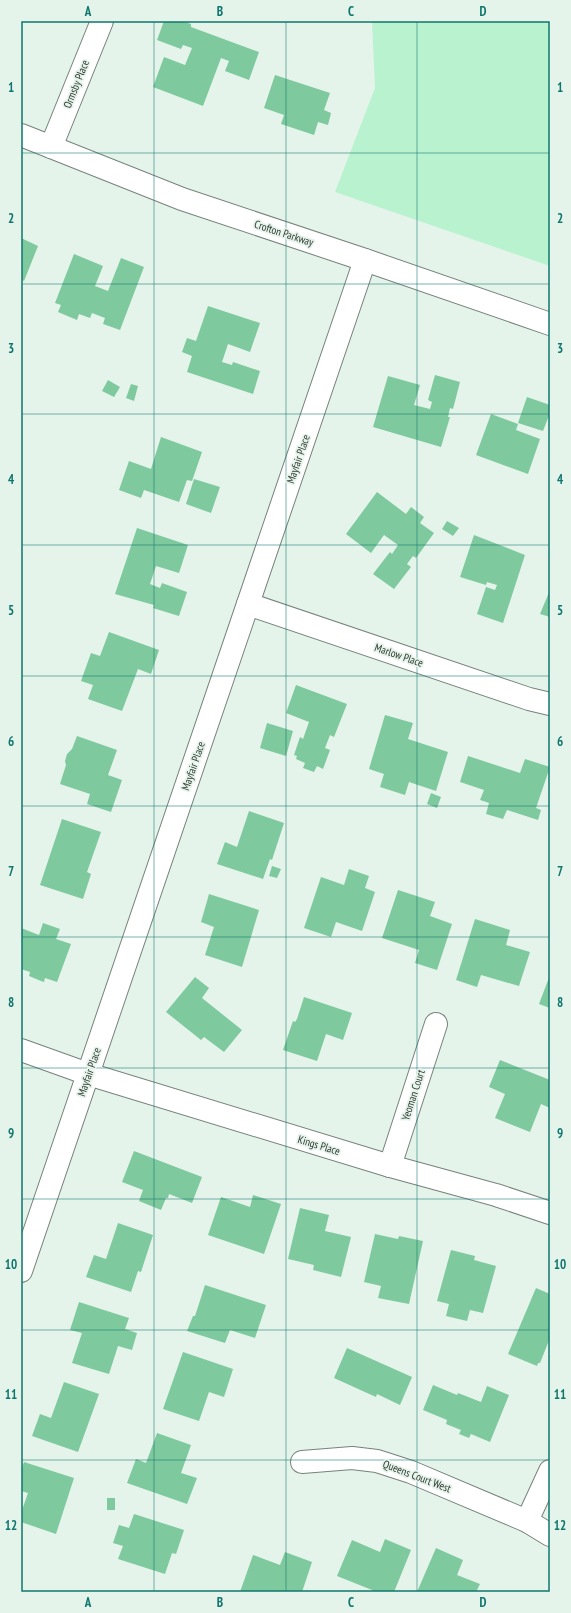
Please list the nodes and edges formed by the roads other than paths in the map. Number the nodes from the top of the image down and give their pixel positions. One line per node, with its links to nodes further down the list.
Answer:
1 (102, 21): 3 (street, Ormsby Place)
2 (21, 135): 3 (street, Crofton Parkway)
3 (51, 147): 4 (street, Crofton Parkway)
4 (365, 260): 5 (street, Crofton Parkway); 6 (street, Mayfair Place)
5 (550, 324)
6 (248, 604): 7 (street, Marlow Place); 10 (street, Mayfair Place)
7 (550, 704)
8 (436, 1024): 11 (street, Yeoman Court)
9 (21, 1050): 10 (street, Kings Place)
10 (88, 1074): 11 (street, Kings Place); 13 (street, Mayfair Place)
11 (390, 1166): 12 (street, Kings Place)
12 (550, 1213)
13 (21, 1271)
14 (302, 1462): 16 (street, Queens Court West)
15 (550, 1471): 16 (street)
16 (527, 1521): 17 (street, Queens Court West)
17 (550, 1535)

